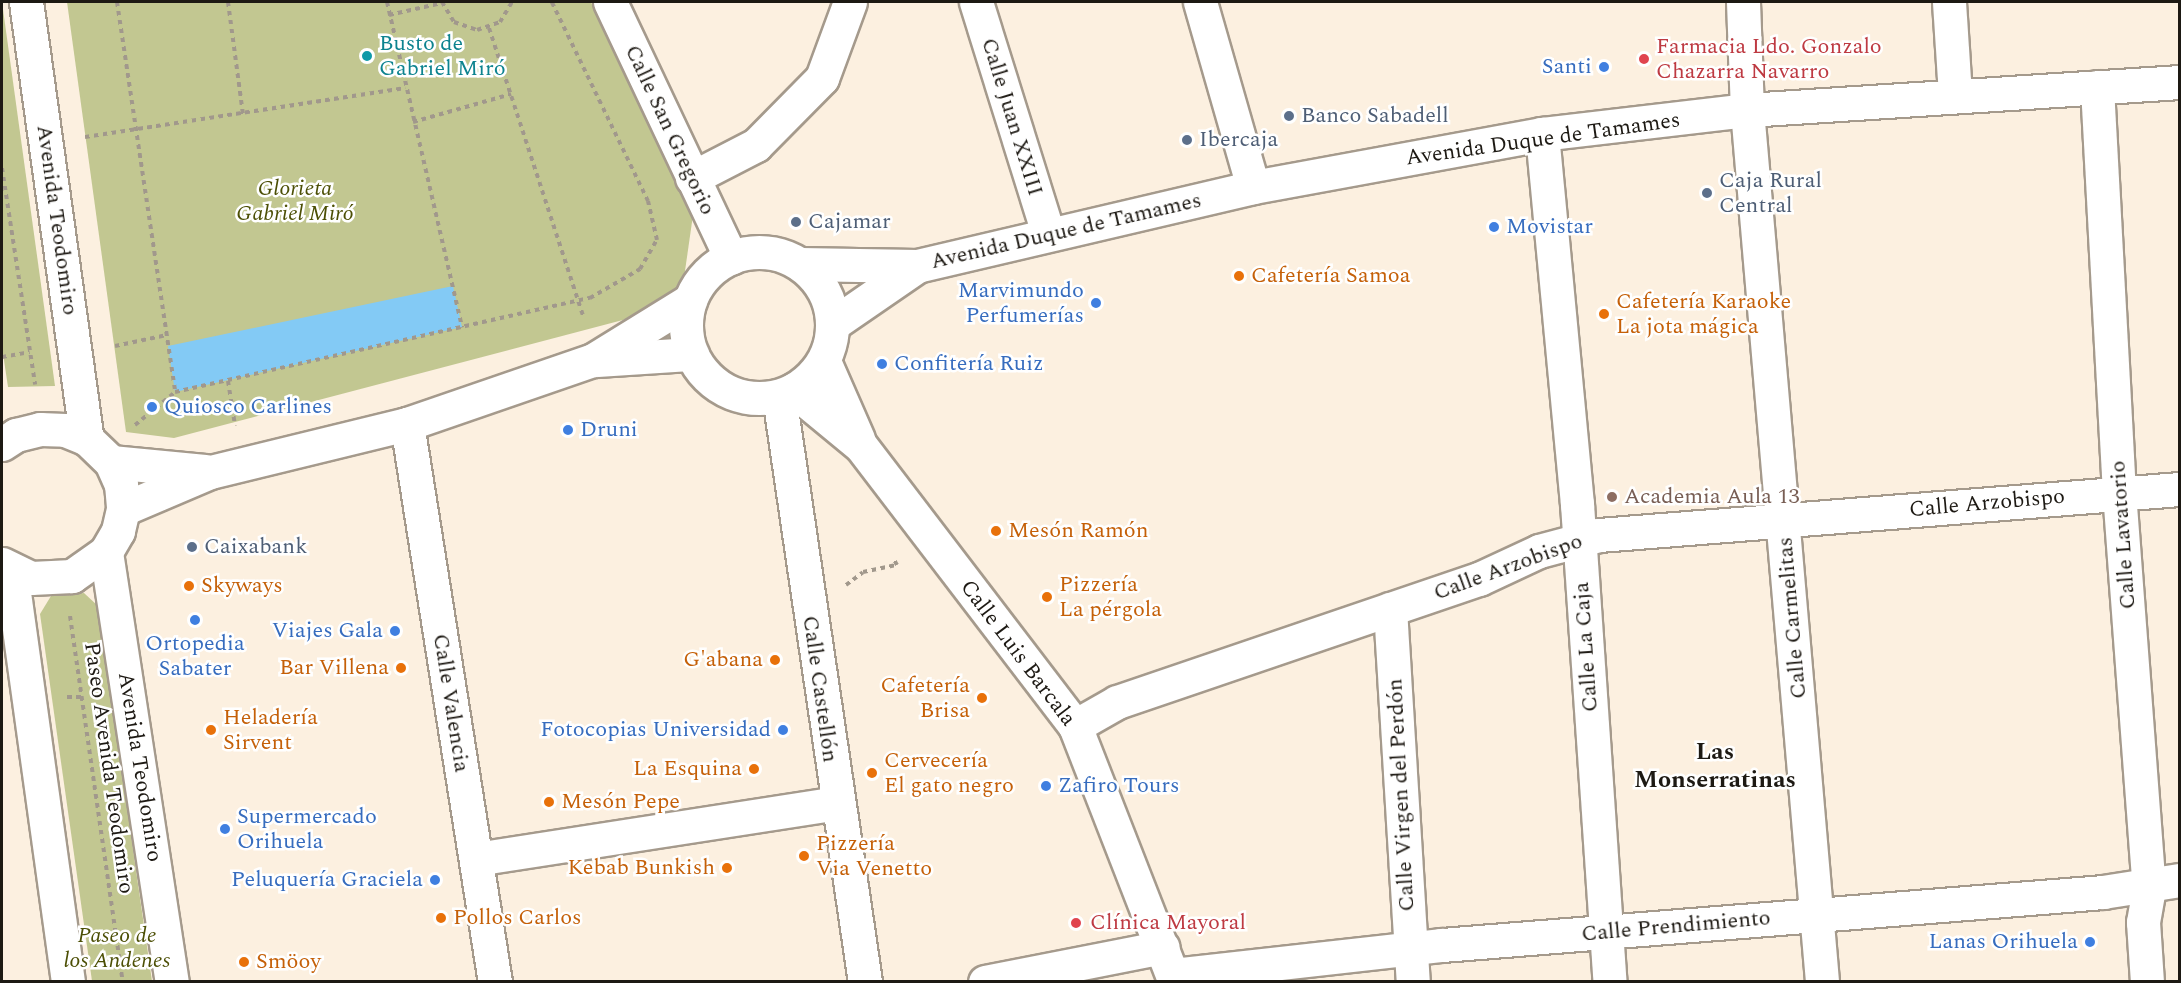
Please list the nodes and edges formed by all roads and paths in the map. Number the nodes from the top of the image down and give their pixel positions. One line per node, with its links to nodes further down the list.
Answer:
1 (26, 2): 52 (street, Avenida Teodomiro)
2 (117, 2): 25 (path)
3 (228, 2): 22 (path)
4 (387, 2): 14 (path)
5 (442, 2): 14 (path); 15 (path)
6 (512, 2): 15 (path)
7 (552, 2): 36 (path)
8 (610, 2): 30 (street, Calle San Gregorio)
9 (850, 2): 30 (street)
10 (976, 2): 32 (street, Calle Juan XXIII)
11 (1200, 2): 31 (street)
12 (1743, 2): 21 (street, Calle Carmelitas)
13 (1949, 2): 20 (street)
14 (389, 15): 18 (path)
15 (489, 28): 19 (path)
16 (2180, 82): 17 (street, Avenida Duque de Tamames)
17 (2097, 87): 20 (street, Avenida Duque de Tamames); 58 (street, Calle Lavatorio)
18 (405, 88): 22 (path); 23 (path)
19 (511, 94): 23 (path); 36 (path)
20 (1954, 95): 21 (street, Avenida Duque de Tamames)
21 (1747, 110): 26 (street, Avenida Duque de Tamames); 60 (street, Calle Carmelitas)
22 (243, 114): 25 (path)
23 (413, 122): 39 (path)
24 (84, 126): 27 (path)
25 (136, 130): 27 (path); 41 (path)
26 (1542, 134): 31 (street, Avenida Duque de Tamames); 61 (street, Calle La Caja)
27 (85, 137): 28 (path)
28 (87, 149)
29 (2, 168): 47 (path)
30 (692, 178): 33 (street, Calle San Gregorio)
31 (1252, 187): 32 (street, Avenida Duque de Tamames)
32 (1048, 234): 35 (street, Avenida Duque de Tamames)
33 (731, 258): 34 (street); 37 (street)
34 (801, 264): 35 (street, Avenida Duque de Tamames); 38 (street)
35 (917, 266): 38 (street, Avenida Duque de Tamames)
36 (580, 300): 39 (path)
37 (690, 300): 43 (street); 45 (street)
38 (833, 324): 46 (street)
39 (462, 327): 48 (path)
40 (112, 335): 42 (path)
41 (167, 335): 42 (path); 48 (path)
42 (114, 346): 44 (path)
43 (692, 354): 45 (street); 49 (street)
44 (116, 357)
45 (593, 360): 50 (street)
46 (824, 361): 49 (street); 54 (street, Calle Luis Barcala)
47 (35, 384)
48 (175, 392): 51 (path)
49 (786, 393): 54 (street, Calle Luis Barcala); 69 (street, Calle Castellón)
50 (407, 424): 56 (street); 70 (street, Calle Valencia)
51 (126, 432)
52 (87, 439): 53 (street); 55 (street)
53 (2, 444)
54 (861, 446): 68 (street, Calle Luis Barcala)
55 (111, 462): 56 (street); 59 (street)
56 (210, 472): 59 (street)
57 (2180, 489): 58 (street, Calle Arzobispo)
58 (2119, 492): 60 (street, Calle Arzobispo); 71 (street, Calle Lavatorio)
59 (123, 509): 62 (street)
60 (1784, 520): 61 (street, Calle Arzobispo); 72 (street, Calle Carmelitas)
61 (1578, 540): 67 (street, Calle Arzobispo); 73 (street, Calle La Caja)
62 (106, 552): 64 (street); 78 (street, Avenida Teodomiro)
63 (892, 555): 65 (path)
64 (6, 567): 76 (street)
65 (841, 588)
66 (69, 606): 77 (path, Paseo Avenida Teodomiro)
67 (1390, 609): 68 (street, Calle Arzobispo); 74 (street, Calle Virgen del Perdón)
68 (1075, 726): 75 (street, Calle Luis Barcala)
69 (837, 803): 70 (street); 80 (street, Calle Castellón)
70 (476, 859): 79 (street, Calle Valencia)
71 (2164, 884): 72 (street, Calle Prendimiento); 85 (street, Calle Lavatorio)
72 (1817, 915): 73 (street, Calle Prendimiento); 84 (street, Calle Carmelitas)
73 (1606, 930): 74 (street, Calle Prendimiento); 83 (street, Calle La Caja)
74 (1410, 949): 75 (street, Calle Prendimiento); 82 (street, Calle Virgen del Perdón)
75 (1170, 968): 81 (street, Calle Prendimiento)
76 (68, 981)
77 (123, 981)
78 (172, 981)
79 (495, 981)
80 (865, 981)
81 (985, 981)
82 (1413, 981)
83 (1610, 981)
84 (1822, 981)
85 (2147, 981)

